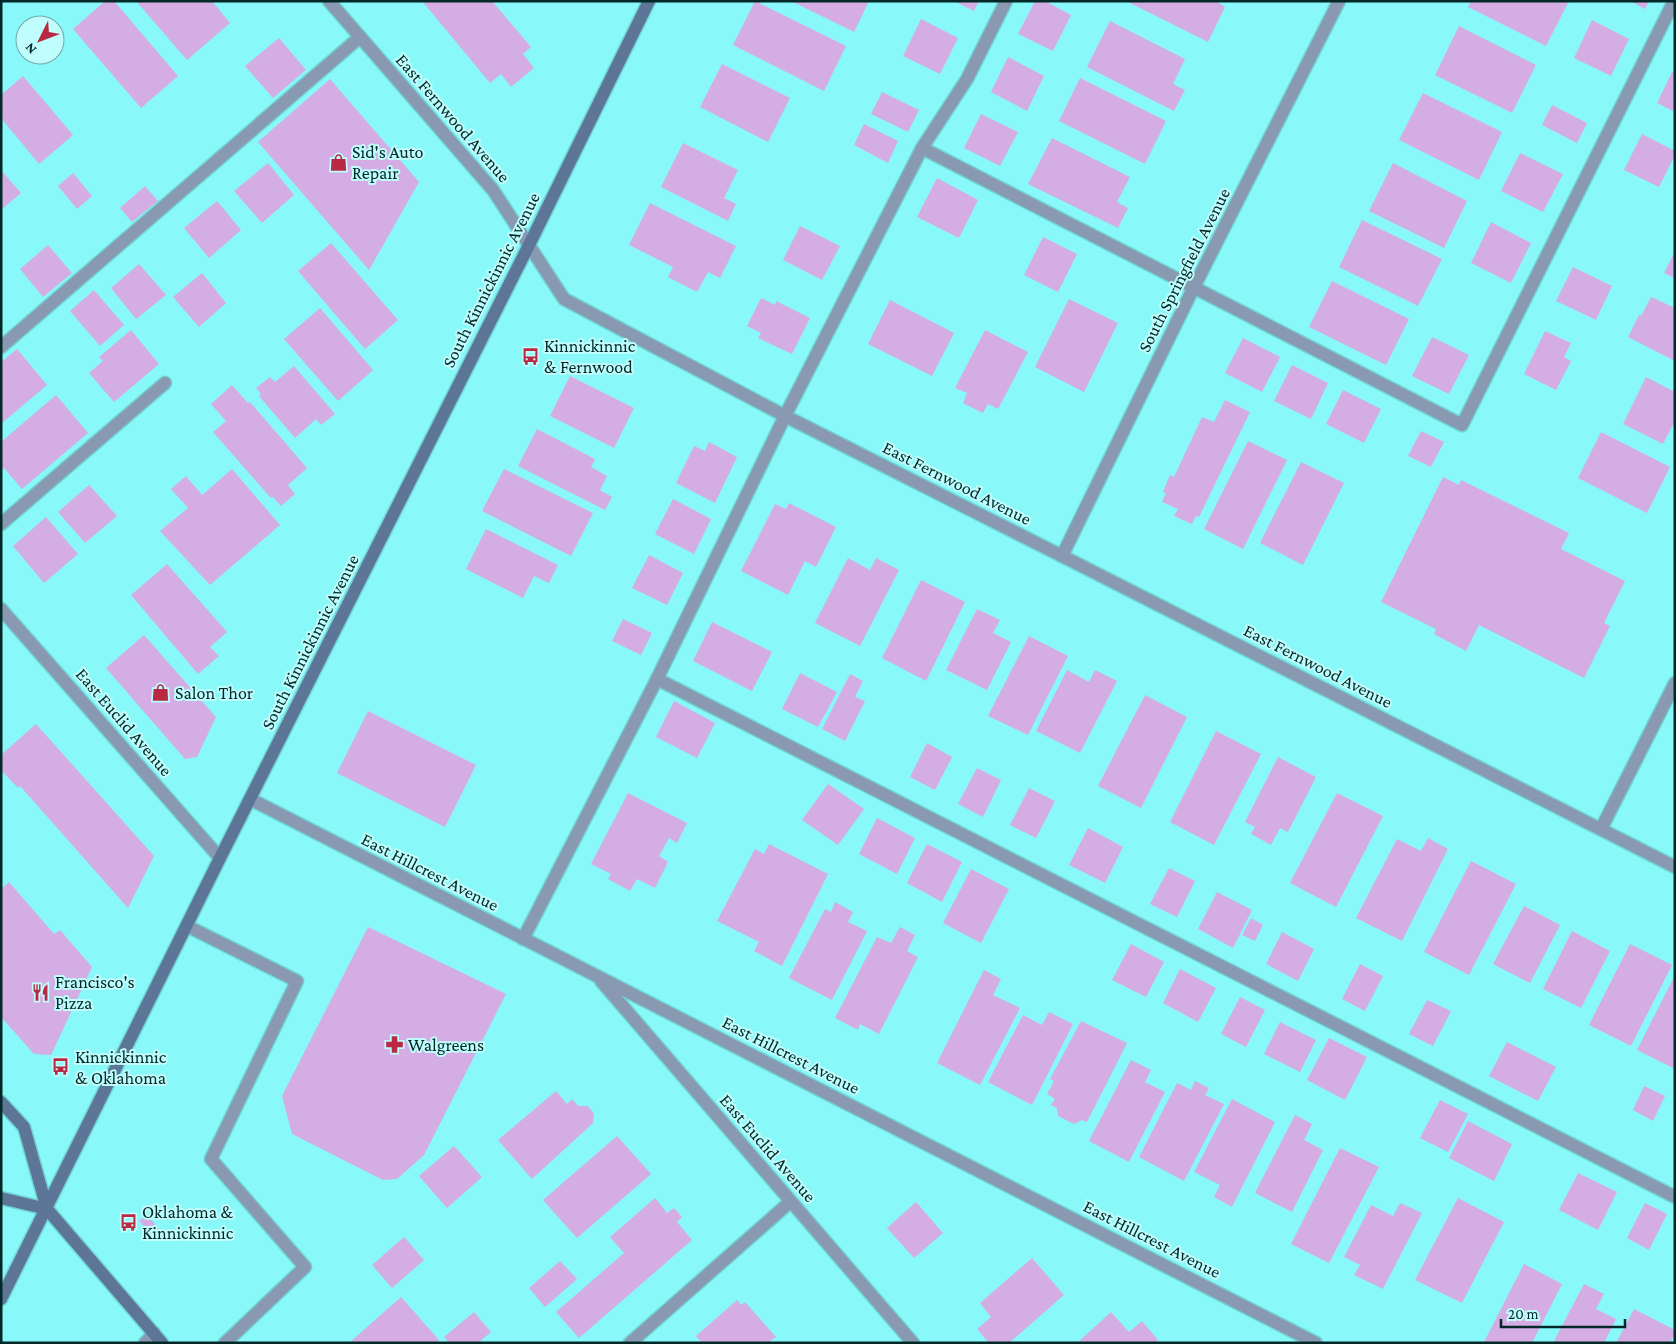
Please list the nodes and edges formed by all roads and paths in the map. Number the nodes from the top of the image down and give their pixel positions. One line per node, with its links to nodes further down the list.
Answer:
1 (329, 1): 6 (street, East Fernwood Avenue)
2 (649, 1): 8 (main road, South Kinnickinnic Avenue)
3 (1006, 1): 7 (street)
4 (1339, 1): 9 (street, South Springfield Avenue)
5 (1674, 1): 9 (street)
6 (360, 37): 8 (street, East Fernwood Avenue); 10 (street)
7 (922, 148): 9 (street); 12 (street)
8 (529, 244): 12 (street, East Fernwood Avenue); 18 (main road, South Kinnickinnic Avenue)
9 (1193, 289): 14 (street, South Springfield Avenue)
10 (1, 346)
11 (165, 383): 13 (street)
12 (785, 416): 14 (street, East Fernwood Avenue); 16 (street)
13 (1, 524)
14 (1062, 556): 19 (street, East Fernwood Avenue)
15 (1, 609): 20 (street, East Euclid Avenue)
16 (656, 679): 23 (street); 26 (street)
17 (1675, 683): 19 (street)
18 (250, 799): 20 (main road, South Kinnickinnic Avenue); 23 (street, East Hillcrest Avenue)
19 (1600, 829): 21 (street, East Fernwood Avenue)
20 (220, 858): 22 (main road, South Kinnickinnic Avenue)
21 (1675, 867)
22 (187, 926): 29 (main road, South Kinnickinnic Avenue); 35 (street)
23 (523, 939): 24 (street, East Hillcrest Avenue)
24 (597, 976): 28 (street, East Euclid Avenue); 32 (street, East Hillcrest Avenue)
25 (1, 1102): 29 (main road)
26 (1675, 1197)
27 (1, 1198): 29 (main road)
28 (790, 1202): 36 (street); 37 (street, East Euclid Avenue)
29 (47, 1209): 30 (main road, South Kinnickinnic Avenue); 31 (main road)
30 (1, 1299)
31 (154, 1333): 33 (street); 34 (main road)
32 (1304, 1339): 38 (street, East Hillcrest Avenue)
33 (145, 1343)
34 (162, 1343)
35 (225, 1343)
36 (630, 1343)
37 (913, 1343)
38 (1316, 1343)

